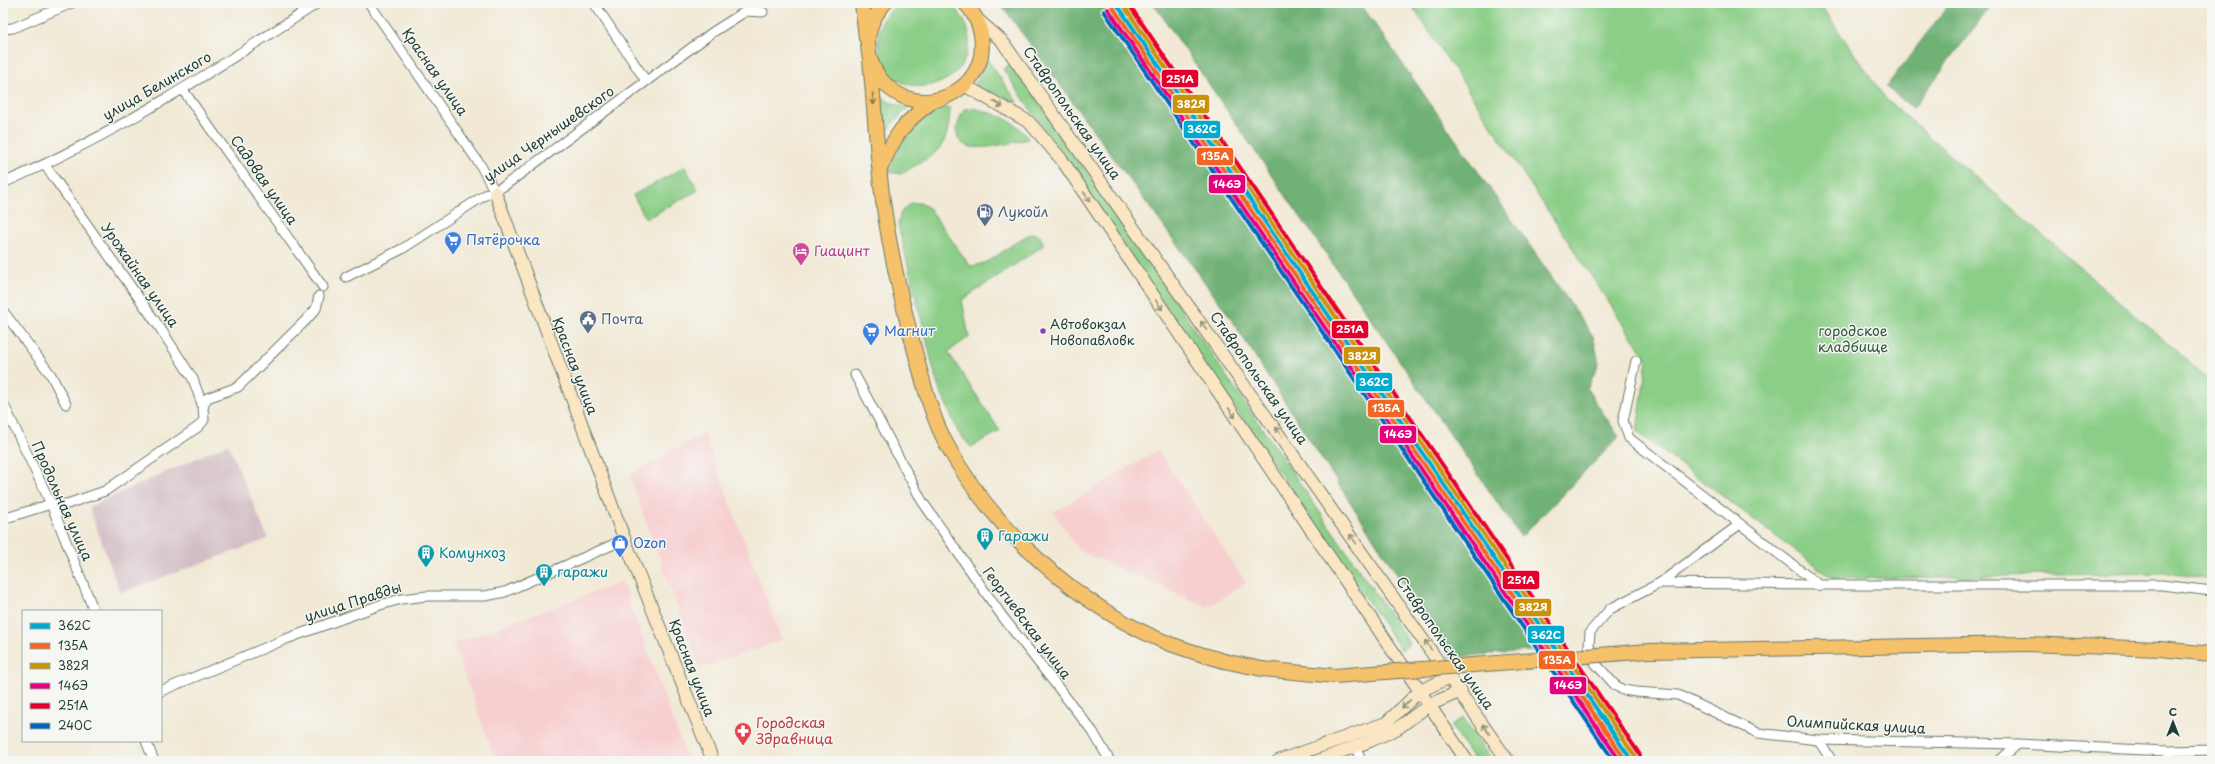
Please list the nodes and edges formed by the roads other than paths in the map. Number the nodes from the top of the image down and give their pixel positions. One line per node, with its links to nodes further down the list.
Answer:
1 (72, 3): 10 (street)
2 (318, 3): 15 (street, улица Белинского)
3 (368, 3): 20 (street, Красная улица)
4 (594, 3): 13 (street)
5 (862, 3): 11 (main road)
6 (885, 3): 11 (main road)
7 (965, 3): 9 (main road)
8 (763, 12): 13 (street, улица Чернышевского)
9 (977, 19): 14 (main road); 39 (main road, Ставропольская улица, one-way to 9)
10 (3, 29)
11 (867, 44): 12 (main road)
12 (870, 60): 16 (main road); 18 (main road, one-way to 18)
13 (646, 81): 20 (street, улица Чернышевского)
14 (964, 85): 16 (main road); 41 (main road, one-way to 41)
15 (183, 90): 17 (street, улица Белинского); 22 (street, Садовая улица)
16 (934, 100): 18 (main road)
17 (45, 164): 19 (street, улица Белинского); 29 (street, Урожайная улица)
18 (880, 169): 38 (main road, bridge)
19 (3, 183)
20 (495, 192): 21 (street, улица Чернышевского); 33 (main road, Красная улица)
21 (346, 277)
22 (323, 287)
23 (319, 296): 29 (street)
24 (3, 311): 28 (street)
25 (1636, 361): 32 (street)
26 (855, 375): 52 (street, Георгиевская улица)
27 (3, 403): 30 (street, Продольная улица)
28 (66, 404)
29 (203, 407): 30 (street)
30 (51, 504): 31 (street); 37 (street, Продольная улица)
31 (3, 519)
32 (1740, 524): 34 (street); 35 (street)
33 (624, 538): 40 (street, улица Правды); 51 (main road, Красная улица)
34 (1660, 583): 35 (street); 44 (street, Олимпийская улица)
35 (1819, 586): 36 (street)
36 (2212, 591)
37 (94, 610)
38 (2212, 654)
39 (1450, 677): 41 (main road); 42 (main road, Ставропольская улица)
40 (162, 691)
41 (1420, 691): 43 (main road); 53 (main road, one-way to 53)
42 (1460, 691): 43 (main road); 57 (main road, Ставропольская улица, one-way to 42)
43 (1429, 705): 47 (main road); 56 (main road)
44 (1818, 740): 46 (street, Олимпийская улица); 58 (street)
45 (146, 742): 50 (street)
46 (2018, 744): 49 (street, Олимпийская улица); 59 (street)
47 (1356, 747): 54 (main road); 55 (street)
48 (2212, 750): 49 (street, Олимпийская улица)
49 (2167, 751): 60 (street)
50 (154, 761)
51 (713, 761)
52 (1110, 761)
53 (1278, 761)
54 (1317, 761)
55 (1361, 761)
56 (1467, 761)
57 (1508, 761)
58 (1832, 761)
59 (1999, 761)
60 (2172, 761)

